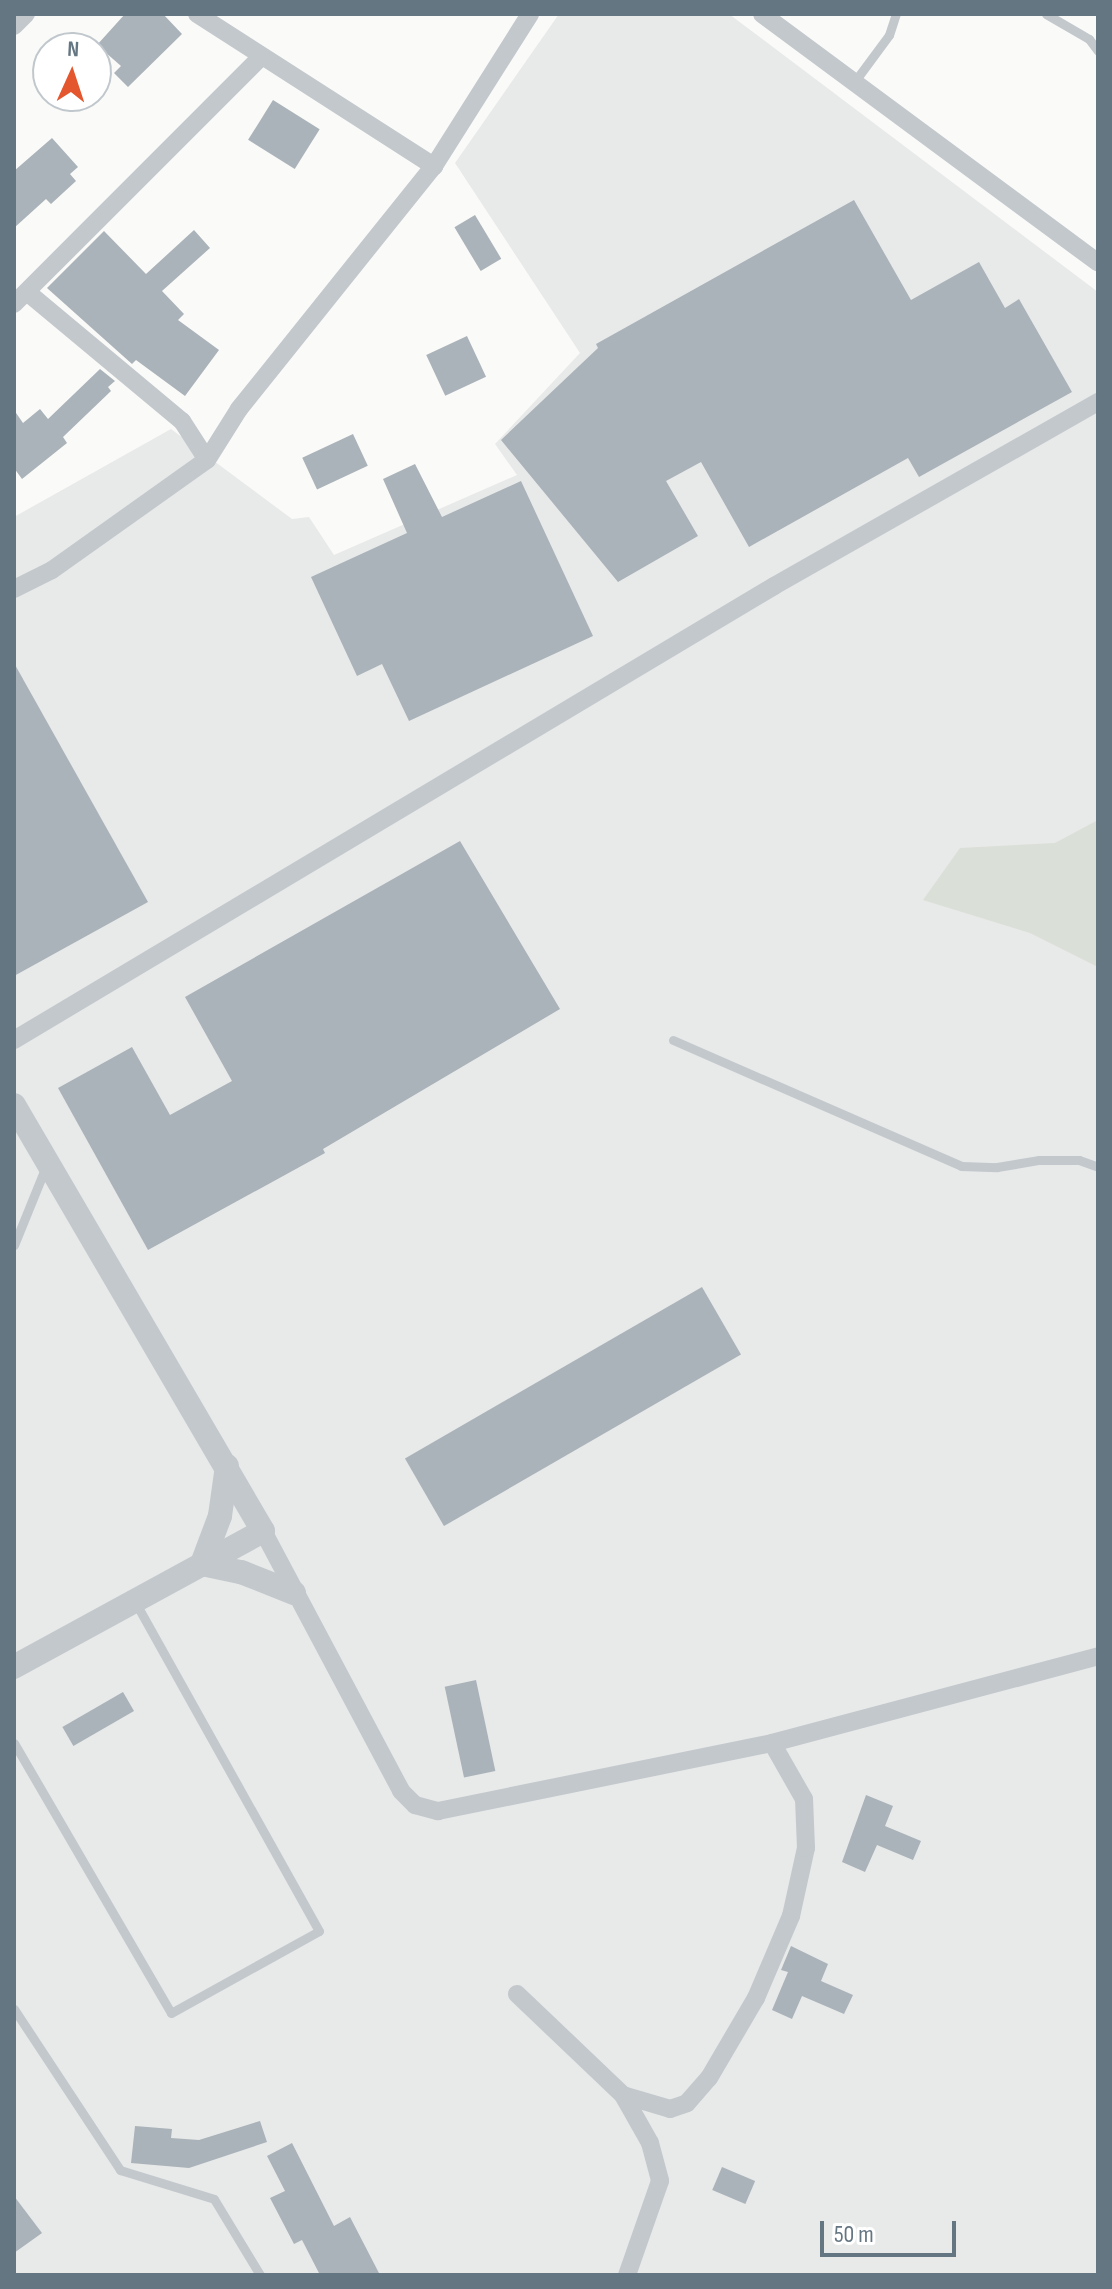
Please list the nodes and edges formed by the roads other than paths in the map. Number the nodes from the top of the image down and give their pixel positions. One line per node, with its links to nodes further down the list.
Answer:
1 (26, 14): 7 (street)
2 (197, 14): 9 (street)
3 (530, 14): 11 (street)
4 (762, 14): 10 (street)
5 (896, 14): 10 (lane)
6 (1046, 14): 8 (lane)
7 (14, 26)
8 (1098, 51)
9 (261, 57): 11 (street); 13 (street)
10 (855, 81): 12 (street)
11 (434, 166): 15 (street)
12 (1098, 263)
13 (20, 298): 15 (street)
14 (1098, 402): 17 (street)
15 (207, 460): 16 (street)
16 (14, 589)
17 (14, 1040)
18 (673, 1040): 21 (lane)
19 (14, 1105): 20 (street)
20 (47, 1163): 22 (lane); 23 (street)
21 (1098, 1167)
22 (14, 1245)
23 (227, 1466): 24 (street); 25 (street)
24 (263, 1531): 25 (street); 26 (street)
25 (202, 1564): 26 (street); 27 (street)
26 (294, 1593): 31 (street)
27 (135, 1600): 29 (street); 30 (lane)
28 (1098, 1656): 31 (street)
29 (14, 1667)
30 (14, 1743)
31 (772, 1743): 34 (street)
32 (517, 1994): 34 (street)
33 (14, 2009): 35 (lane)
34 (623, 2095): 36 (street)
35 (260, 2275)
36 (627, 2275)

